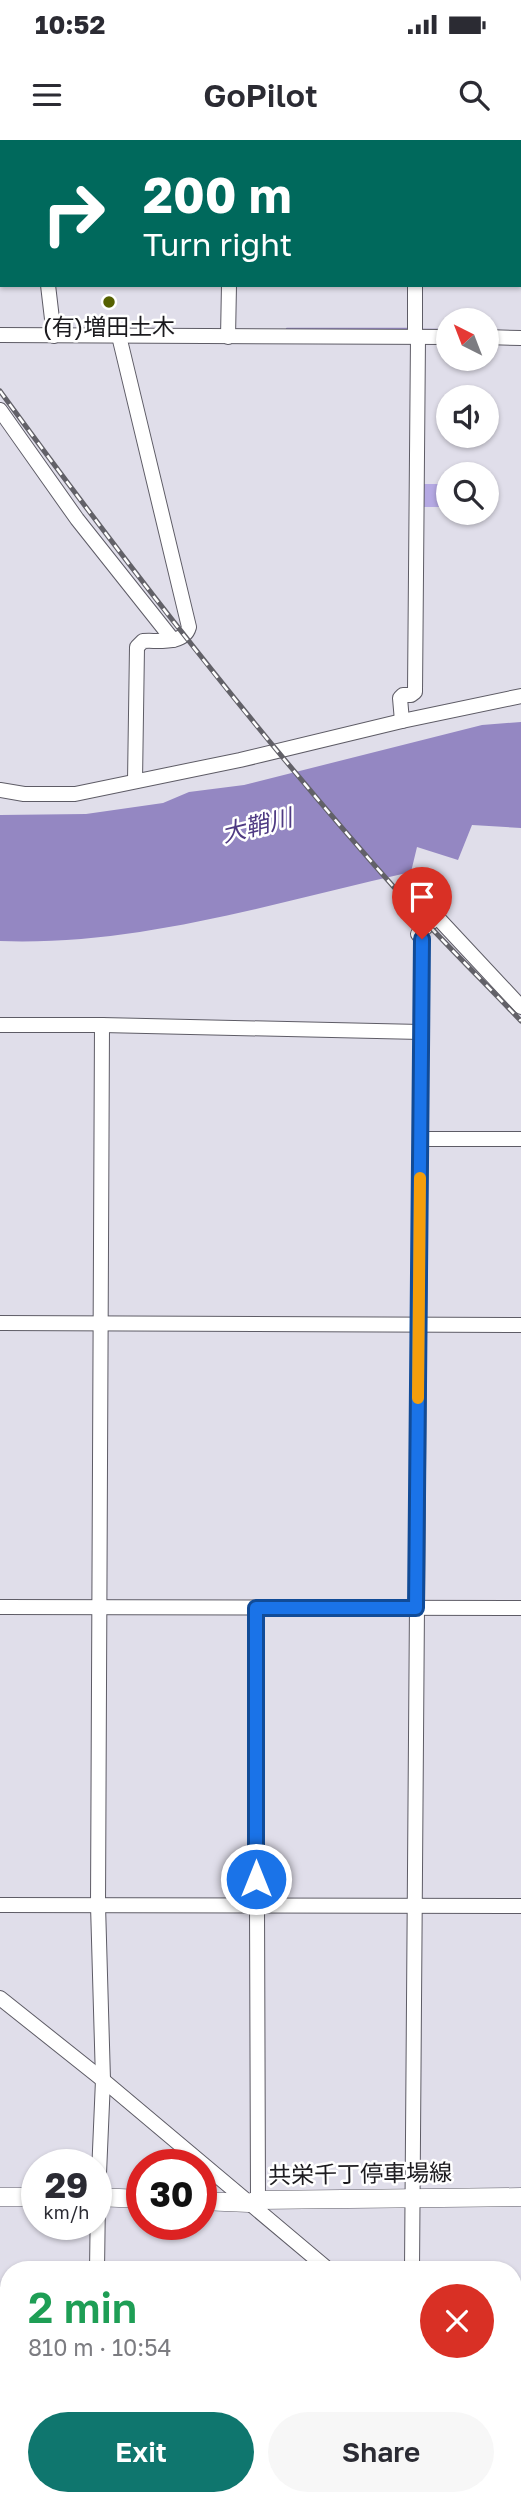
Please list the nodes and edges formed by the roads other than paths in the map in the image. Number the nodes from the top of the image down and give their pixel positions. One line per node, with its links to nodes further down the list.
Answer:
1 (48, 287): 4 (street)
2 (229, 287): 5 (street)
3 (415, 287): 6 (street)
4 (53, 331): 7 (street); 8 (street)
5 (228, 332): 6 (street); 8 (street)
6 (416, 334): 9 (street); 15 (street)
7 (0, 335)
8 (119, 336): 13 (street)
9 (436, 336)
10 (499, 337): 11 (street)
11 (521, 338)
12 (0, 410): 13 (street)
13 (173, 639): 16 (street)
14 (521, 696): 15 (street)
15 (402, 721): 16 (street)
16 (135, 781): 17 (street)
17 (0, 790)
18 (521, 1007): 21 (street)
19 (102, 1025): 20 (street); 21 (street); 25 (street)
20 (0, 1026)
21 (421, 1032): 22 (street)
22 (420, 1139): 23 (street); 26 (street)
23 (521, 1139)
24 (0, 1323): 25 (street)
25 (100, 1324): 26 (street); 29 (street)
26 (418, 1325): 27 (street); 31 (street)
27 (521, 1325)
28 (0, 1606): 29 (street)
29 (98, 1607): 30 (street); 34 (street)
30 (256, 1608): 31 (street); 35 (street)
31 (416, 1608): 32 (street); 36 (street)
32 (521, 1608)
33 (0, 1905): 34 (street)
34 (98, 1905): 35 (street); 39 (street)
35 (256, 1906): 36 (street); 46 (street)
36 (415, 1906): 37 (street); 43 (street)
37 (521, 1906)
38 (0, 1998): 39 (street)
39 (103, 2080): 40 (street); 46 (street)
40 (99, 2149)
41 (0, 2197): 42 (main road)
42 (21, 2197)
43 (413, 2197): 44 (main road, 共栄千丁停車場線); 46 (main road, 共栄千丁停車場線); 50 (street)
44 (521, 2197)
45 (217, 2202): 46 (main road, 共栄千丁停車場線)
46 (254, 2202): 49 (street)
47 (97, 2240): 48 (street)
48 (97, 2261)
49 (319, 2261)
50 (412, 2261)

